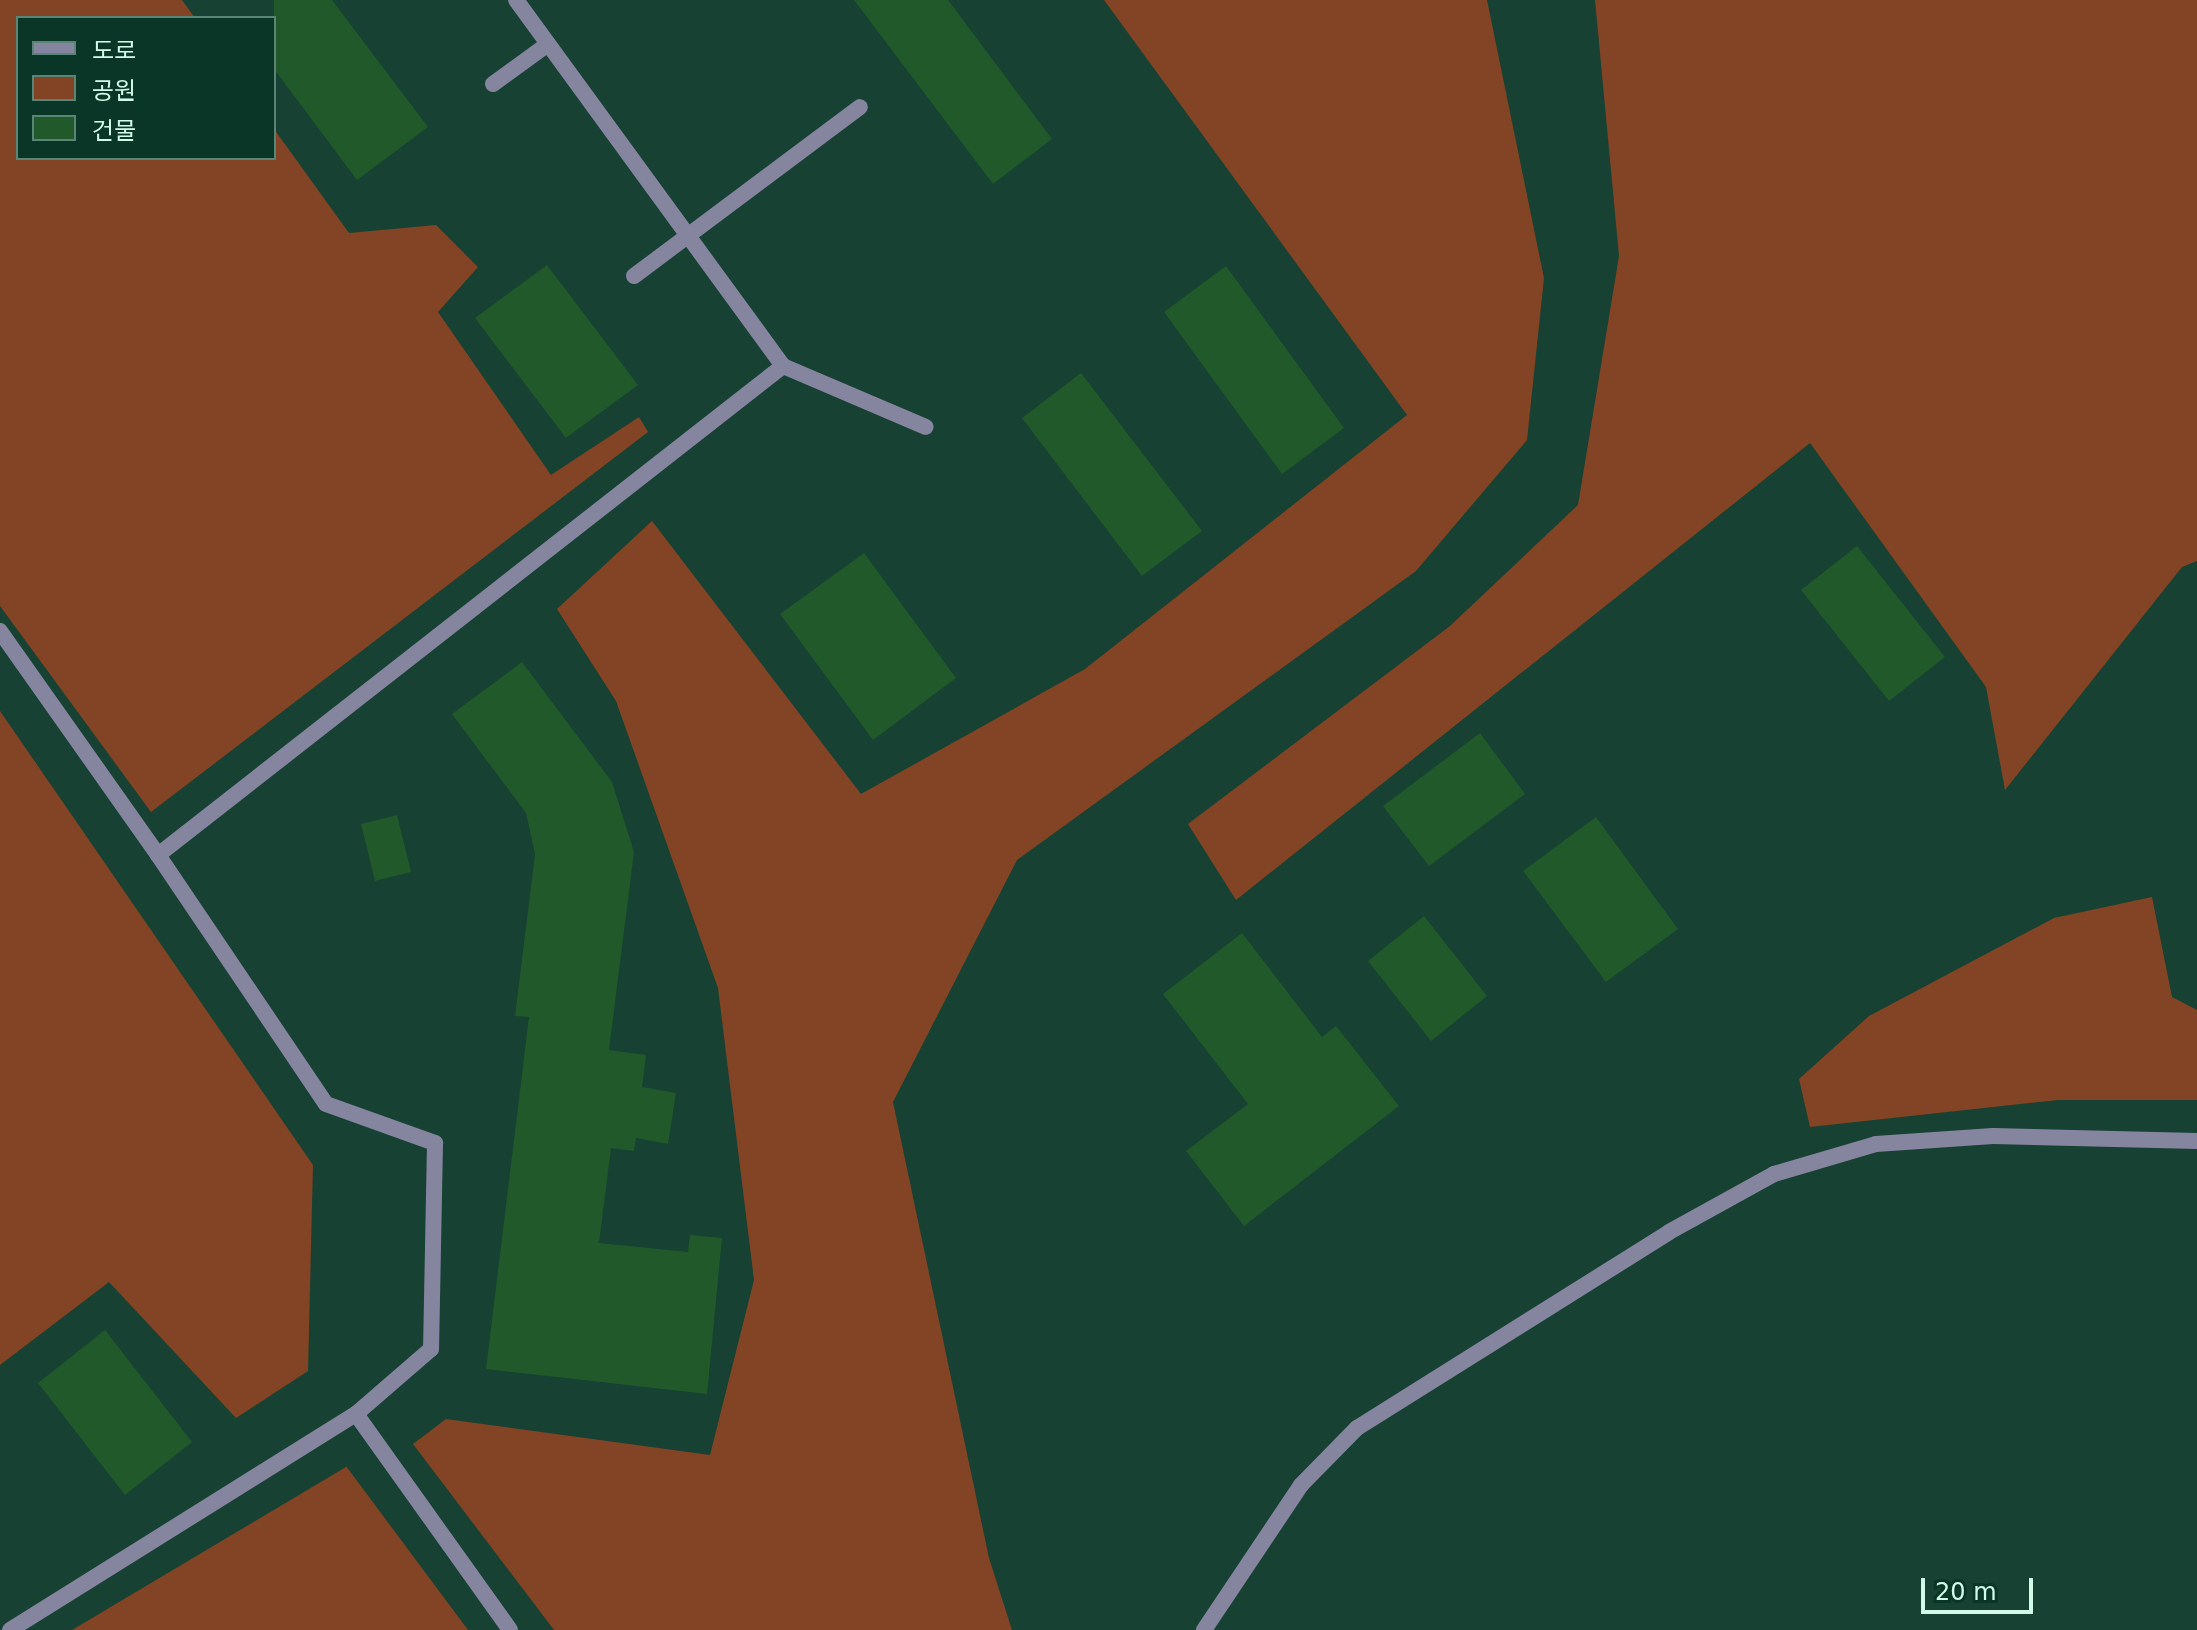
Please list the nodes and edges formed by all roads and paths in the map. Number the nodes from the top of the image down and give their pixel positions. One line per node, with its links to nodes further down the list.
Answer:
1 (516, 0): 2 (street)
2 (548, 44): 3 (street); 5 (street)
3 (493, 84)
4 (860, 107): 5 (street)
5 (689, 236): 6 (street); 7 (street)
6 (634, 276)
7 (783, 366): 8 (street); 10 (street)
8 (926, 427)
9 (0, 631): 10 (street)
10 (158, 855): 12 (street)
11 (2197, 1141): 15 (street)
12 (356, 1414): 13 (street); 14 (street)
13 (10, 1630)
14 (510, 1630)
15 (1204, 1630)

